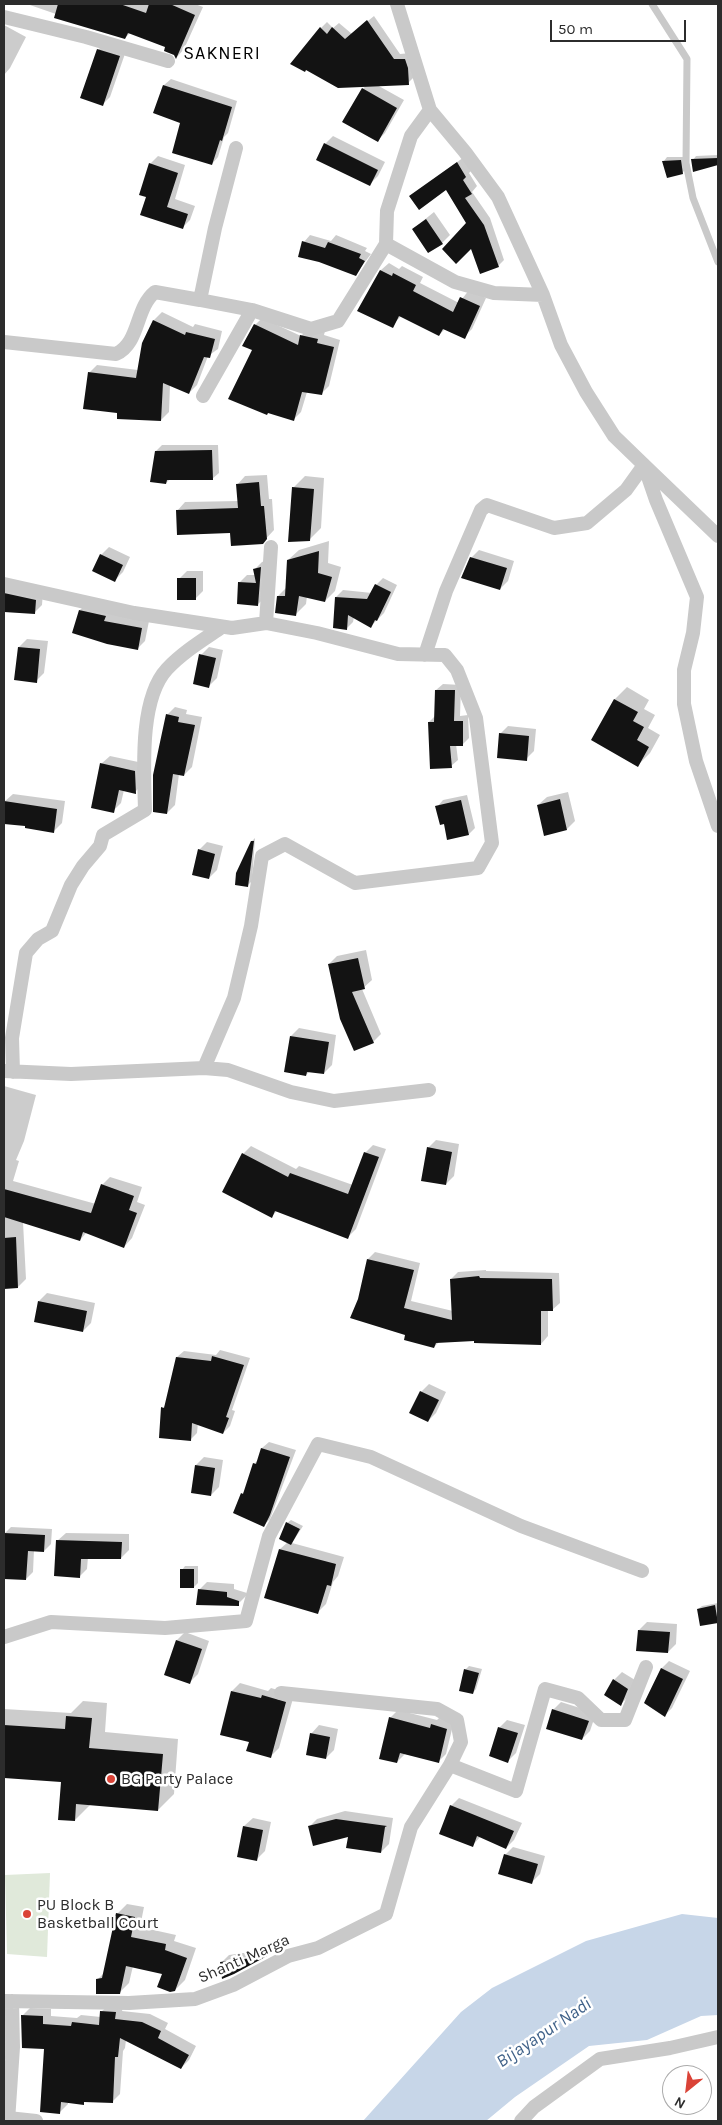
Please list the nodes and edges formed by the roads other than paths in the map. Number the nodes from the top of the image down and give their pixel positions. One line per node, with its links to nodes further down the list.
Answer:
1 (397, 4): 5 (street)
2 (652, 4): 8 (lane)
3 (4, 17): 4 (street)
4 (168, 62)
5 (430, 110): 7 (street); 9 (street)
6 (236, 148): 10 (street)
7 (386, 244): 9 (street); 11 (street)
8 (718, 262)
9 (543, 295): 14 (street)
10 (200, 300): 11 (street); 12 (street)
11 (252, 310): 13 (street)
12 (4, 342)
13 (203, 396)
14 (644, 464): 15 (street); 20 (street); 21 (street)
15 (718, 536)
16 (271, 547): 18 (street)
17 (4, 584): 19 (street)
18 (266, 623): 19 (street); 20 (street)
19 (222, 627): 23 (street)
20 (425, 655): 22 (street)
21 (718, 826)
22 (204, 1068): 23 (street); 24 (street)
23 (8, 1072)
24 (429, 1090)
25 (642, 1571): 26 (street)
26 (4, 1636)
27 (646, 1667): 29 (street)
28 (281, 1693): 29 (street, Shanti Marga)
29 (450, 1765): 30 (street, Shanti Marga)
30 (8, 2001): 32 (street)
31 (718, 2037): 34 (street)
32 (8, 2120): 33 (street)
33 (36, 2121)
34 (521, 2121)

